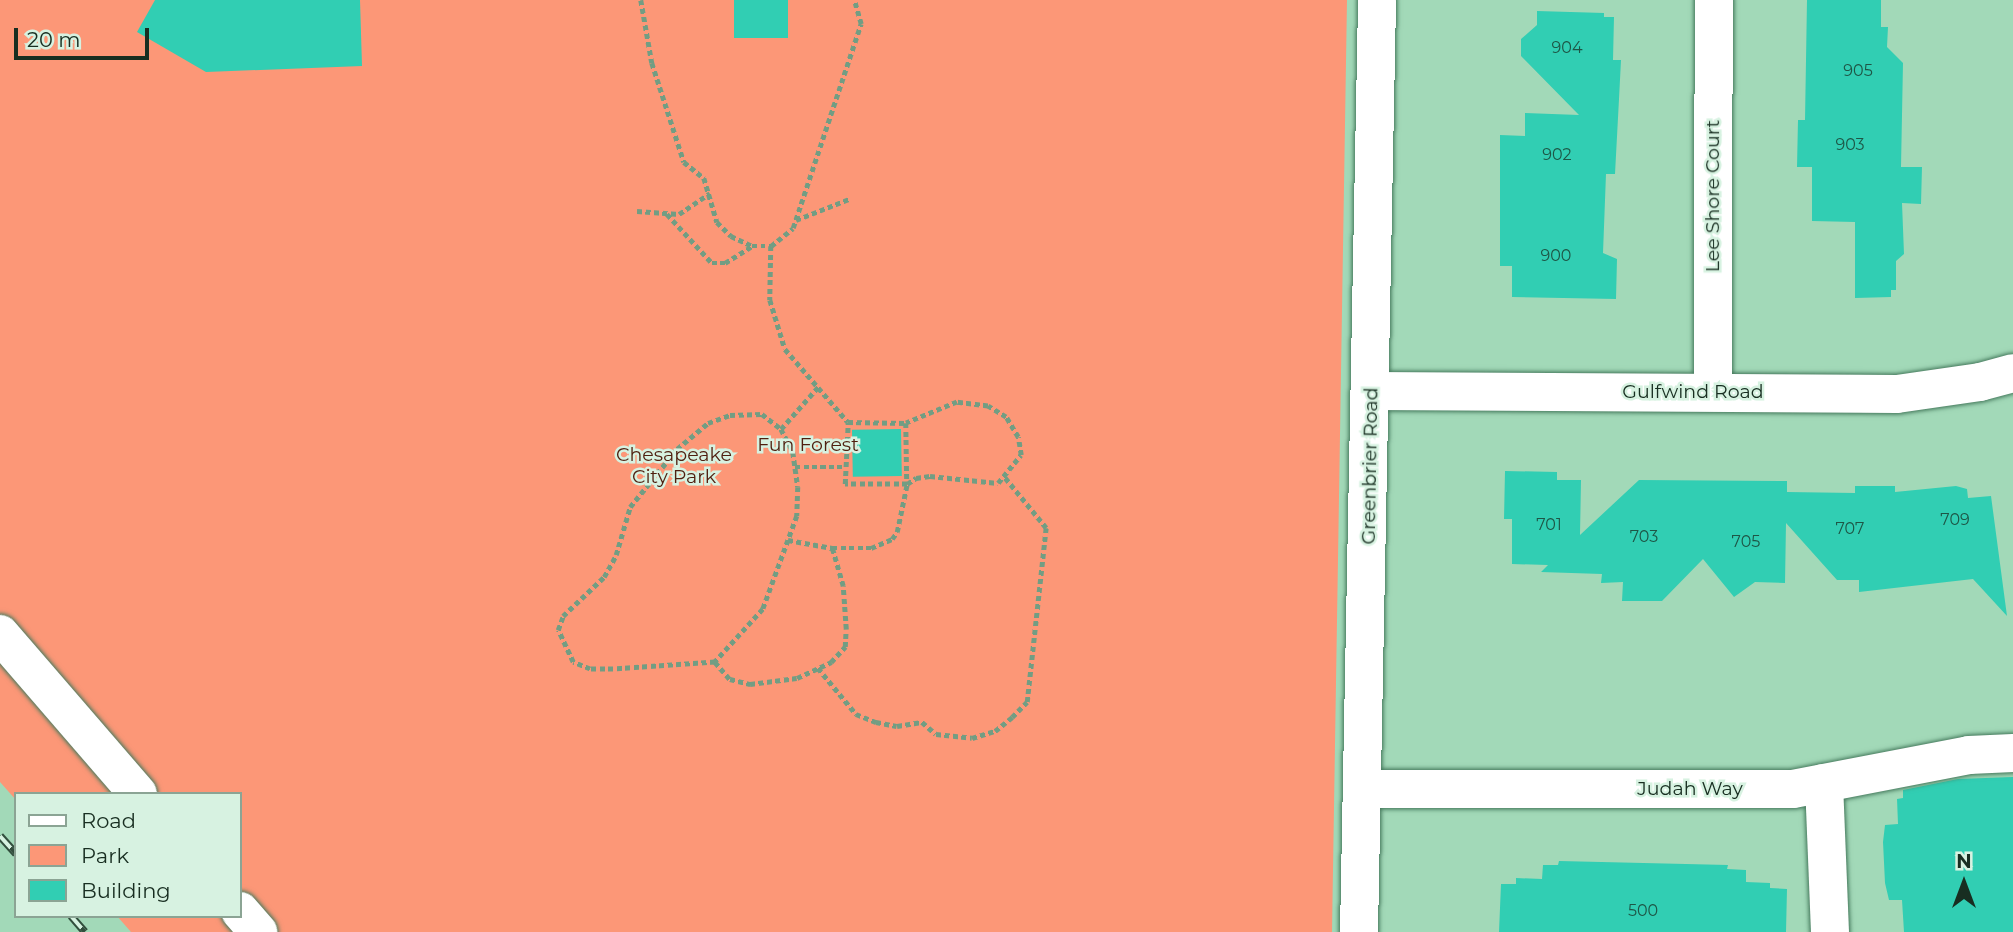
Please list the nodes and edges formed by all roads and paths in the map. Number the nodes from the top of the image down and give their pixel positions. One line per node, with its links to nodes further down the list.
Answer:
1 (641, 0): 5 (path)
2 (854, 0): 9 (path)
3 (1377, 0): 14 (street, Greenbrier Road)
4 (1714, 0): 15 (street, Lee Shore Court)
5 (710, 194): 8 (path); 10 (path)
6 (849, 199): 9 (path)
7 (637, 211): 8 (path)
8 (667, 214): 10 (path)
9 (796, 220): 11 (path)
10 (752, 246): 11 (path)
11 (771, 246): 13 (path)
12 (2013, 373): 15 (street, Gulfwind Road)
13 (818, 387): 16 (path); 18 (path)
14 (1371, 391): 15 (street, Gulfwind Road); 30 (street, Greenbrier Road)
15 (1713, 392)
16 (848, 422): 17 (path); 20 (path)
17 (906, 424): 21 (path); 22 (path)
18 (781, 429): 19 (path); 26 (path)
19 (796, 467): 20 (path); 23 (path)
20 (845, 467): 22 (path)
21 (1005, 478): 22 (path); 27 (path)
22 (907, 484): 24 (path)
23 (788, 540): 24 (path); 26 (path)
24 (832, 548): 27 (path)
25 (0, 634): 31 (street)
26 (715, 662): 27 (path)
27 (818, 668)
28 (2013, 753): 29 (street, Judah Way)
29 (1824, 783): 30 (street, Judah Way); 35 (street)
30 (1363, 789): 34 (street, Greenbrier Road)
31 (136, 792)
32 (242, 913): 33 (street)
33 (258, 932)
34 (1359, 932)
35 (1830, 932)

